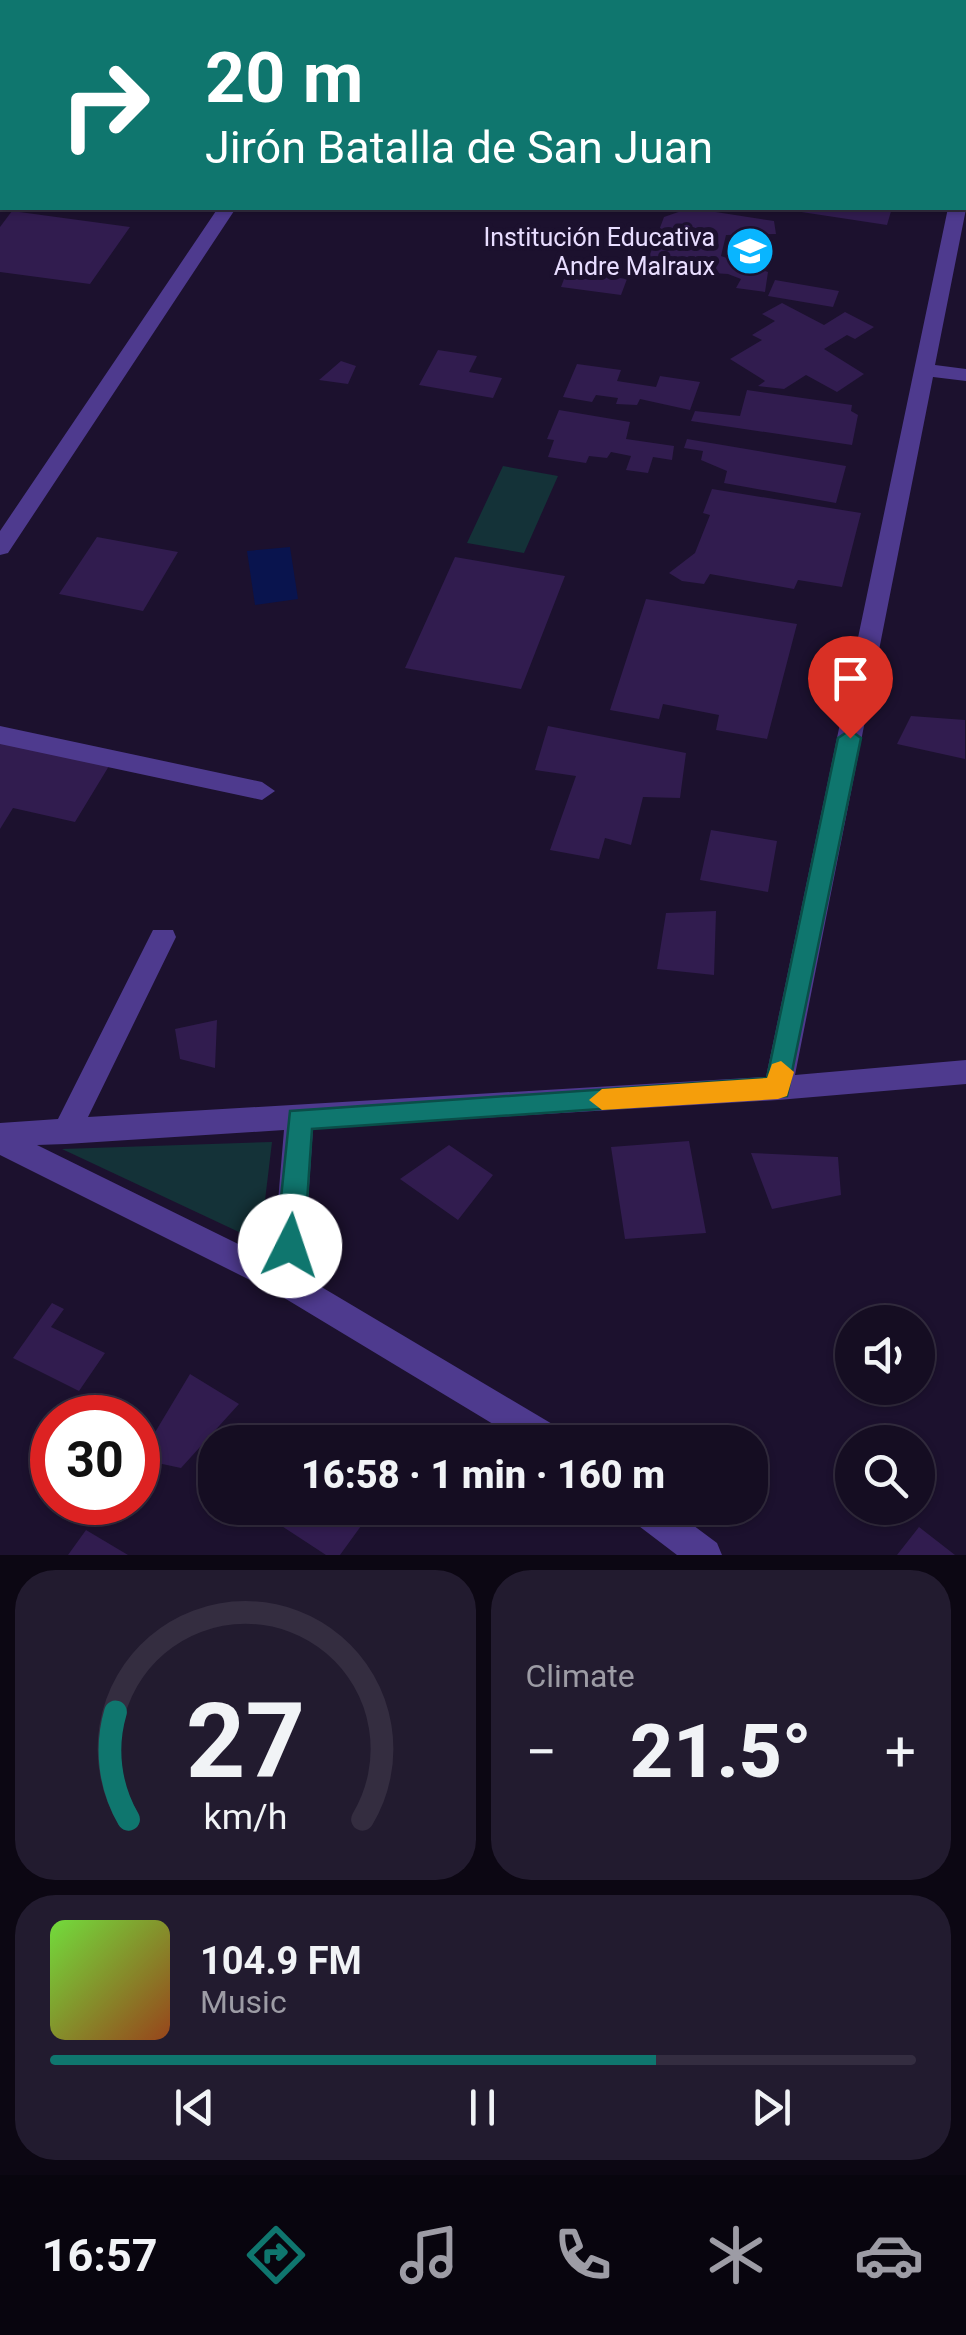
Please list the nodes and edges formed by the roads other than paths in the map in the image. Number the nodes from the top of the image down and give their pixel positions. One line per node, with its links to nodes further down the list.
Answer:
1 (226, 210): 5 (street)
2 (957, 210): 3 (street)
3 (925, 370): 4 (street); 10 (street)
4 (966, 375)
5 (0, 548)
6 (0, 735): 7 (street)
7 (262, 791)
8 (164, 937): 12 (street)
9 (966, 1072): 10 (street)
10 (778, 1088): 11 (street)
11 (300, 1118): 12 (street); 14 (street)
12 (66, 1132): 13 (street)
13 (0, 1138): 14 (street)
14 (286, 1283): 15 (street)
15 (524, 1425)
16 (665, 1525): 17 (street)
17 (705, 1555)

